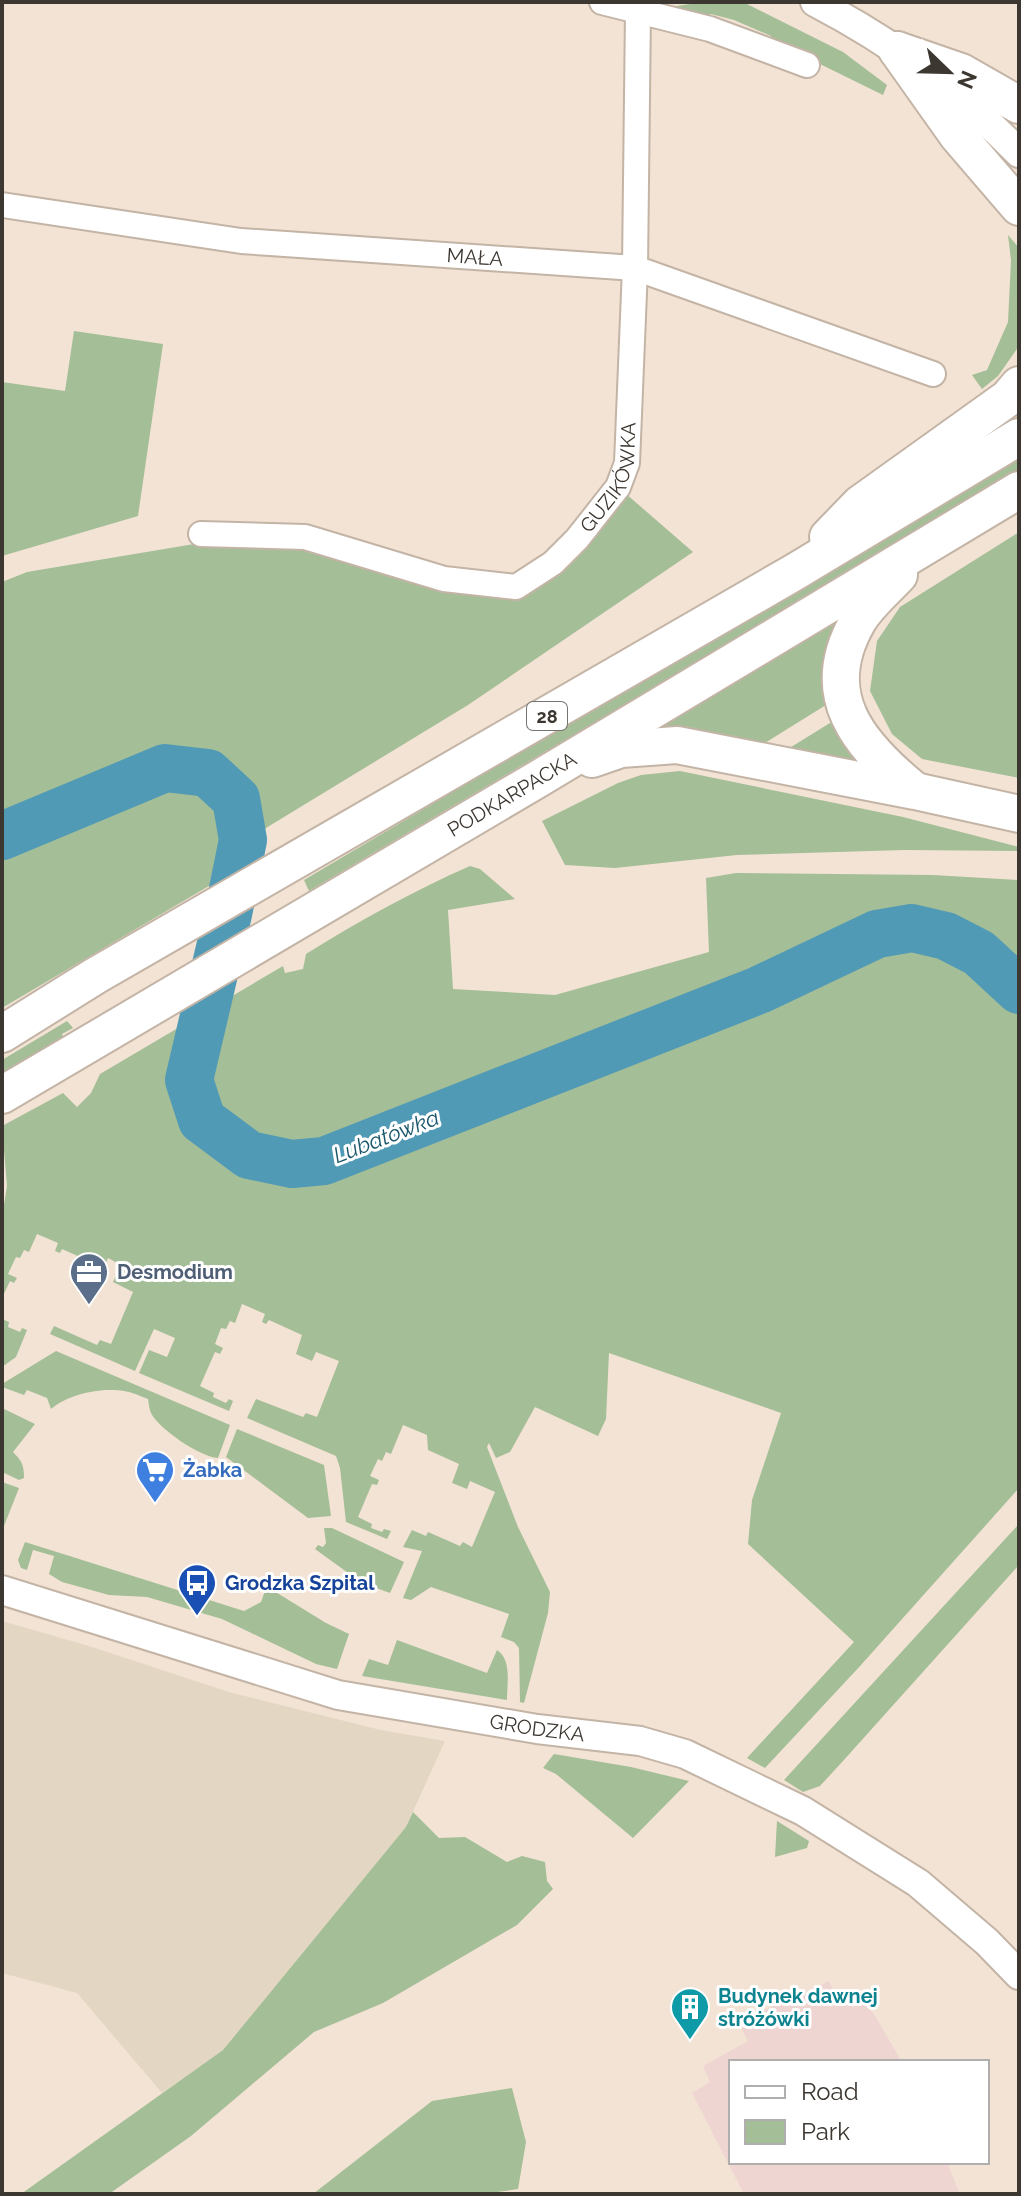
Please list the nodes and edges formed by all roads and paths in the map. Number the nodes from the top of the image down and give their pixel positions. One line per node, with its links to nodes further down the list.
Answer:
1 (602, 2): 3 (street)
2 (815, 2): 4 (street)
3 (638, 11): 5 (street); 10 (street, GUZIKÓWKA)
4 (897, 50): 6 (main road); 7 (street); 9 (main road)
5 (807, 65)
6 (1019, 105)
7 (1019, 153)
8 (2, 205): 10 (street, MAŁA)
9 (1019, 207)
10 (635, 268): 11 (street, MAŁA); 15 (street, GUZIKÓWKA)
11 (933, 374)
12 (1019, 385): 17 (main road)
13 (1019, 437): 17 (main road, 28)
14 (1019, 490): 16 (main road, PODKARPACKA / 28)
15 (201, 534)
16 (923, 548): 18 (main road, PODKARPACKA / 28); 19 (main road)
17 (793, 573): 21 (main road, 28)
18 (538, 779): 19 (main road); 22 (main road, PODKARPACKA / 28)
19 (915, 791): 20 (main road)
20 (1019, 814)
21 (2, 1034)
22 (2, 1095)
23 (2, 1590): 24 (street, GRODZKA)
24 (1019, 1975)

